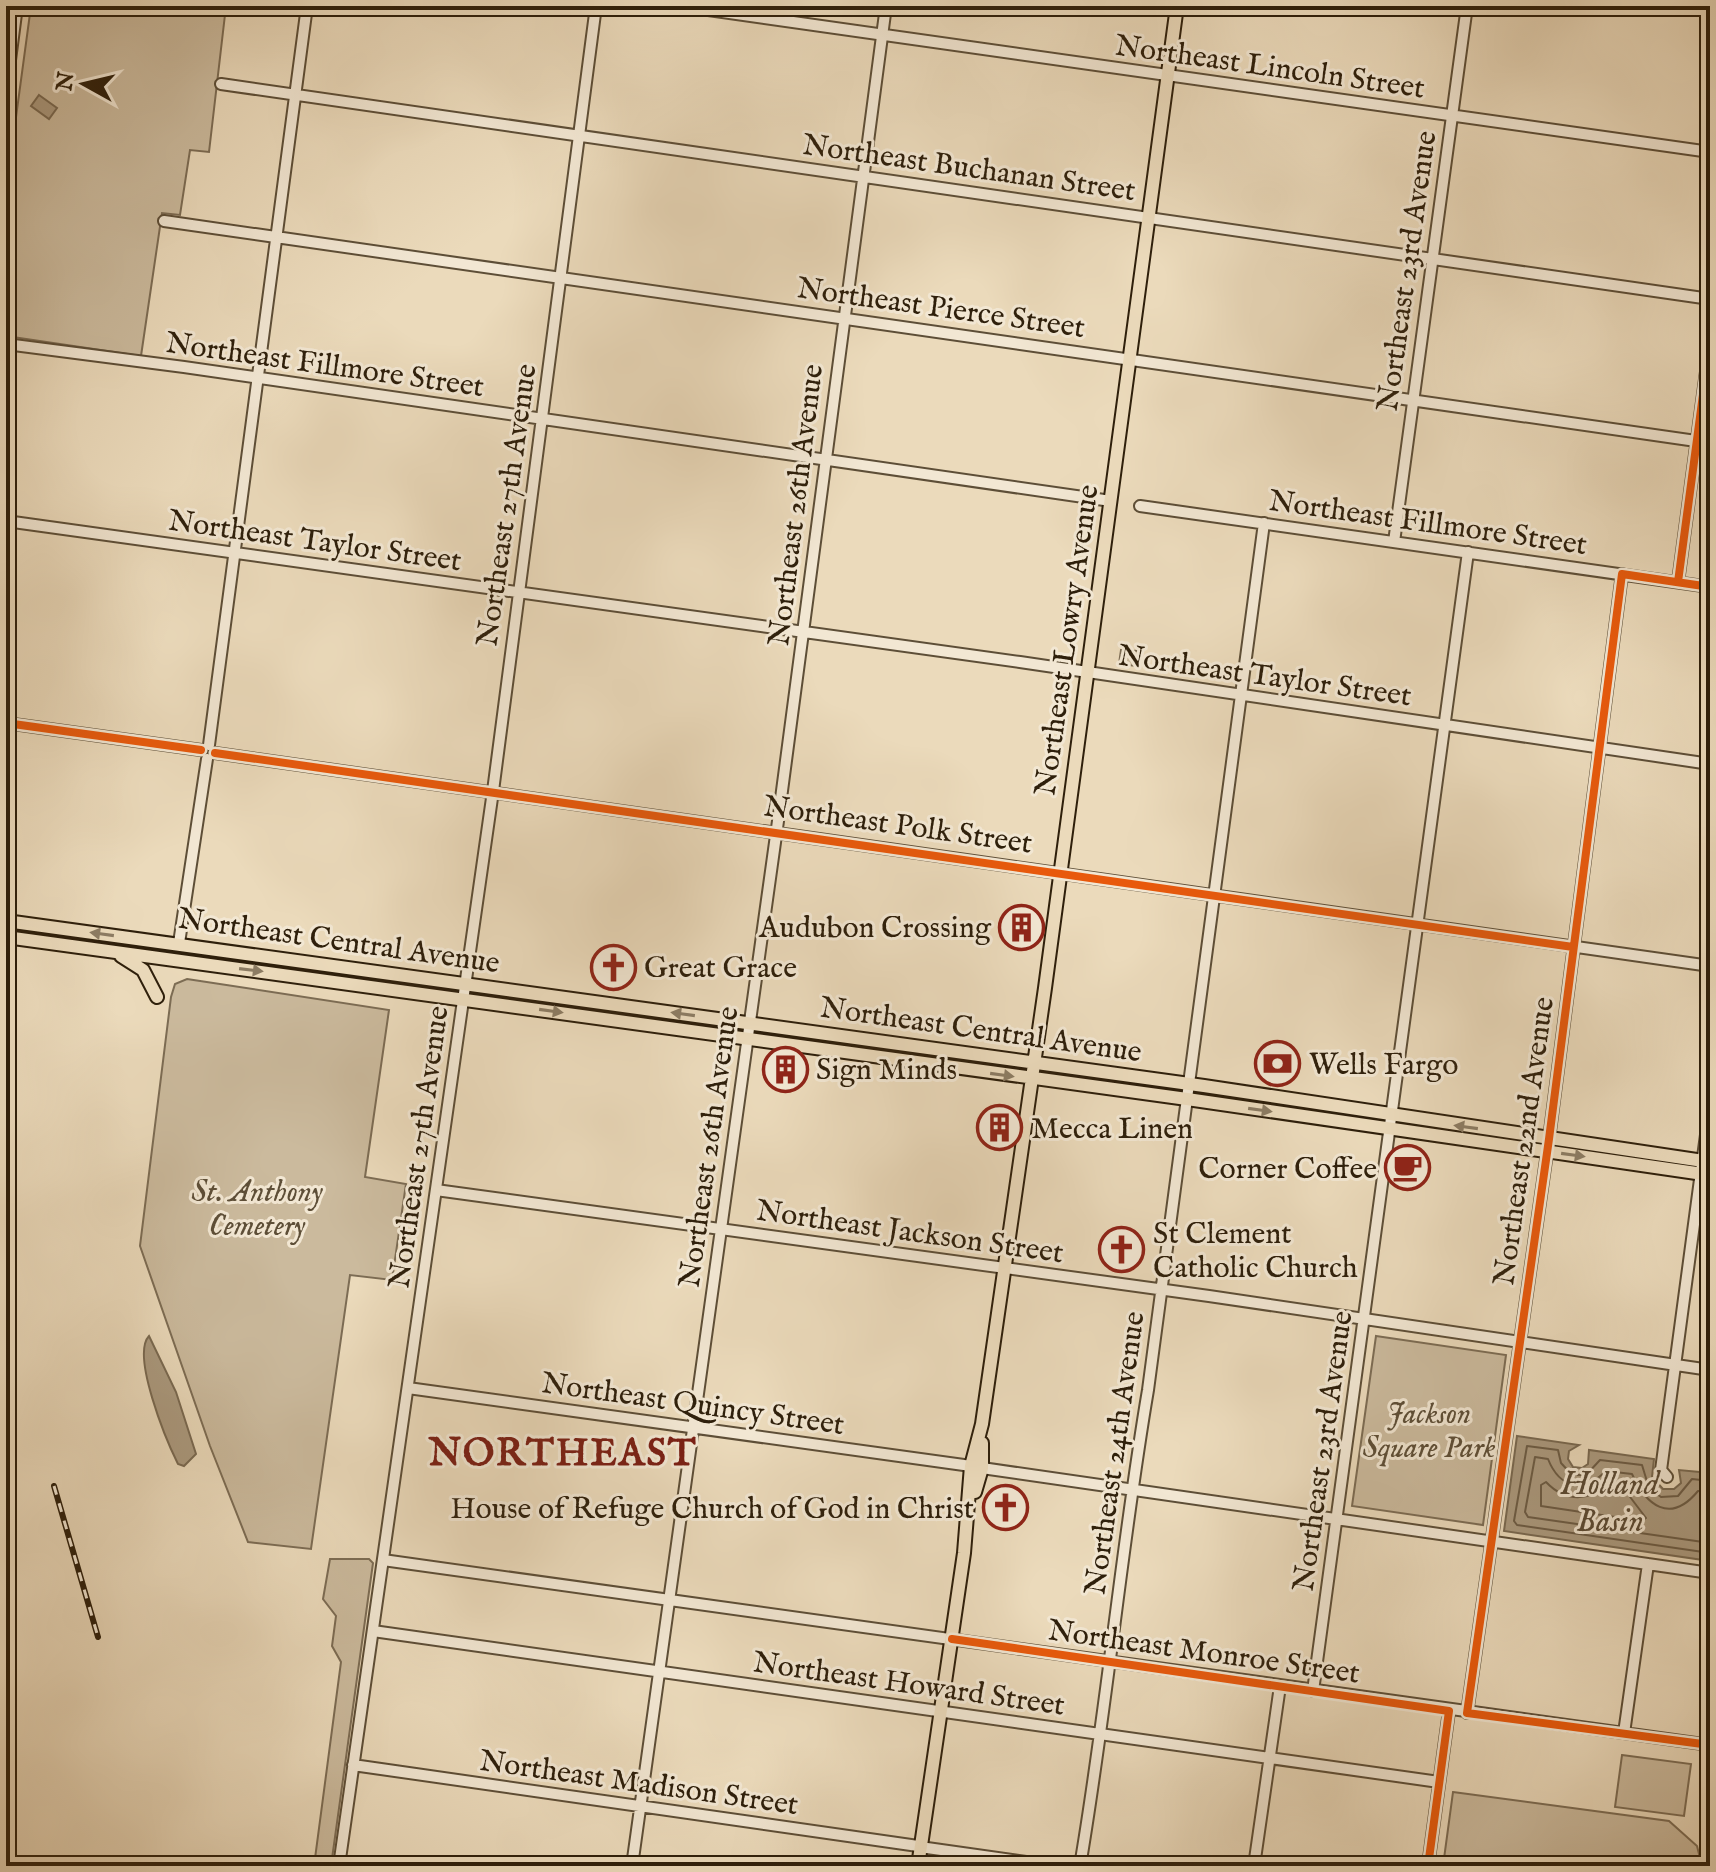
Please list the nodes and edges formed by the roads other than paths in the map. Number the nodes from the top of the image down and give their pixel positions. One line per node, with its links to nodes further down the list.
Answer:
1 (17, 6): 11 (street)
2 (307, 6): 15 (street)
3 (596, 6): 17 (street, Northeast 27th Avenue)
4 (680, 6): 10 (street, Northeast Lincoln Street)
5 (886, 6): 10 (street, Northeast 26th Avenue)
6 (1177, 6): 12 (main road, Northeast Lowry Avenue)
7 (1467, 6): 16 (street, Northeast 23rd Avenue)
8 (1687, 6): 9 (main road)
9 (1710, 11)
10 (882, 34): 12 (street, Northeast Lincoln Street); 19 (street, Northeast 26th Avenue)
11 (9, 53): 14 (street)
12 (1168, 75): 16 (street, Northeast Lincoln Street); 20 (main road, Northeast Lowry Avenue)
13 (221, 84): 15 (street, Northeast Buchanan Street)
14 (6, 91)
15 (295, 94): 17 (street, Northeast Buchanan Street); 22 (street)
16 (1451, 117): 18 (street, Northeast Lincoln Street); 23 (street, Northeast 23rd Avenue)
17 (579, 136): 19 (street, Northeast Buchanan Street); 24 (street, Northeast 27th Avenue)
18 (1710, 152)
19 (863, 176): 20 (street, Northeast Buchanan Street); 26 (street, Northeast 26th Avenue)
20 (1149, 217): 23 (street, Northeast Buchanan Street); 29 (main road, Northeast Lowry Avenue)
21 (164, 221): 22 (street, Northeast Pierce Street)
22 (275, 238): 24 (street, Northeast Pierce Street); 30 (street)
23 (1433, 258): 25 (street, Northeast Buchanan Street); 31 (street, Northeast 23rd Avenue)
24 (561, 278): 26 (street, Northeast Pierce Street); 32 (street, Northeast 27th Avenue)
25 (1710, 299)
26 (844, 317): 29 (street, Northeast Pierce Street); 35 (street, Northeast 26th Avenue)
27 (1710, 342): 33 (street)
28 (6, 344): 30 (street, Northeast Fillmore Street)
29 (1131, 359): 31 (street, Northeast Pierce Street); 36 (main road, Northeast Lowry Avenue)
30 (258, 379): 32 (street, Northeast Fillmore Street); 42 (street)
31 (1413, 400): 33 (street, Northeast Pierce Street); 40 (street, Northeast 23rd Avenue)
32 (542, 419): 35 (street, Northeast Fillmore Street); 46 (street, Northeast 27th Avenue)
33 (1698, 441): 34 (street, Northeast Pierce Street); 44 (street)
34 (1710, 443)
35 (825, 461): 36 (street, Northeast Fillmore Street); 47 (street, Northeast 26th Avenue)
36 (1111, 501): 48 (main road, Northeast Lowry Avenue)
37 (1140, 506): 39 (street, Northeast Fillmore Street)
38 (6, 521): 42 (street, Northeast Taylor Street)
39 (1264, 523): 40 (street, Northeast Fillmore Street); 49 (street, Northeast 24th Avenue)
40 (1394, 542): 41 (street, Northeast Fillmore Street)
41 (1468, 552): 43 (street, Northeast Fillmore Street); 51 (street, Northeast 23rd Avenue)
42 (235, 553): 46 (street, Northeast Taylor Street); 53 (street)
43 (1622, 574): 44 (street, Northeast Fillmore Street); 52 (street, Northeast 22nd Avenue)
44 (1678, 582): 45 (street, Northeast Fillmore Street)
45 (1710, 587)
46 (519, 592): 47 (street, Northeast Taylor Street); 55 (street, Northeast 27th Avenue)
47 (804, 632): 48 (street, Northeast Taylor Street); 56 (street, Northeast 26th Avenue)
48 (1088, 673): 49 (street, Northeast Taylor Street); 57 (main road, Northeast Lowry Avenue)
49 (1242, 697): 51 (street, Northeast Taylor Street); 58 (street, Northeast 24th Avenue)
50 (6, 723): 53 (street, Northeast Polk Street)
51 (1445, 725): 52 (street, Northeast Taylor Street); 60 (street, Northeast 23rd Avenue)
52 (1599, 748): 54 (street, Northeast Taylor Street); 63 (street, Northeast 22nd Avenue)
53 (208, 752): 55 (street, Northeast Polk Street); 62 (street)
54 (1710, 764)
55 (493, 791): 56 (street, Northeast Polk Street); 66 (street, Northeast 27th Avenue)
56 (777, 831): 57 (street, Northeast Polk Street); 69 (street, Northeast 26th Avenue)
57 (1061, 871): 58 (street, Northeast Polk Street); 71 (main road, Northeast Lowry Avenue)
58 (1215, 895): 60 (street, Northeast Polk Street); 73 (street, Northeast 24th Avenue)
59 (6, 921): 62 (main road, Northeast Central Avenue, one-way to 59)
60 (1420, 924): 63 (street, Northeast Polk Street); 76 (street, Northeast 23rd Avenue)
61 (6, 937): 64 (main road, Northeast Central Avenue)
62 (179, 943): 66 (main road, Northeast Central Avenue)
63 (1573, 947): 65 (street, Northeast Polk Street); 77 (street, Northeast 22nd Avenue)
64 (95, 950): 67 (main road); 68 (main road, Northeast Central Avenue, one-way to 68)
65 (1710, 966)
66 (466, 984): 68 (street, Northeast 27th Avenue); 69 (main road, Northeast Central Avenue, one-way to 66)
67 (157, 997)
68 (463, 1001): 70 (main road, Northeast Central Avenue, one-way to 70); 79 (street, Northeast 27th Avenue)
69 (750, 1023): 70 (street, Northeast 26th Avenue); 71 (main road, Northeast Central Avenue)
70 (747, 1039): 72 (main road, Northeast Central Avenue, one-way to 72); 80 (street, Northeast 26th Avenue)
71 (1034, 1063): 72 (main road, Northeast Lowry Avenue); 73 (main road, Northeast Central Avenue)
72 (1032, 1080): 74 (main road, Northeast Central Avenue); 81 (main road, Northeast Lowry Avenue)
73 (1189, 1084): 74 (street, Northeast 24th Avenue); 76 (main road, Northeast Central Avenue)
74 (1187, 1099): 76 (main road, Northeast Central Avenue, one-way to 76); 82 (street, Northeast 24th Avenue)
75 (1710, 1105): 78 (street)
76 (1392, 1123): 77 (main road, Northeast Central Avenue); 83 (street, Northeast 23rd Avenue)
77 (1548, 1145): 78 (main road, Northeast Central Avenue); 84 (street, Northeast 22nd Avenue)
78 (1706, 1168): 85 (street)
79 (436, 1190): 80 (street, Northeast Jackson Street); 87 (street, Northeast 27th Avenue)
80 (722, 1227): 81 (street, Northeast Jackson Street); 88 (street, Northeast 26th Avenue)
81 (1004, 1269): 82 (street, Northeast Jackson Street); 89 (main road, Northeast Lowry Avenue)
82 (1160, 1291): 83 (street, Northeast Jackson Street); 91 (street, Northeast 24th Avenue)
83 (1364, 1320): 84 (street, Northeast Jackson Street); 92 (street, Northeast 23rd Avenue)
84 (1520, 1342): 85 (street, Northeast Jackson Street); 93 (street, Northeast 22nd Avenue)
85 (1675, 1365): 86 (street, Northeast Jackson Street); 90 (street)
86 (1710, 1370)
87 (408, 1388): 88 (street, Northeast Quincy Street); 94 (street, Northeast 27th Avenue)
88 (693, 1428): 89 (street, Northeast Quincy Street); 97 (street, Northeast 26th Avenue)
89 (976, 1467): 91 (street, Northeast Quincy Street); 99 (main road, Northeast Lowry Avenue)
90 (1667, 1477)
91 (1131, 1489): 92 (street, Northeast Quincy Street); 100 (street, Northeast 24th Avenue)
92 (1338, 1517): 93 (street, Northeast Quincy Street); 103 (street, Northeast 23rd Avenue)
93 (1492, 1541): 95 (street, Northeast Quincy Street); 106 (street, Northeast 22nd Avenue)
94 (383, 1560): 97 (street, Northeast Monroe Street); 98 (street, Northeast 27th Avenue)
95 (1648, 1564): 96 (street, Northeast Quincy Street); 107 (street)
96 (1710, 1573)
97 (667, 1600): 99 (street, Northeast Monroe Street); 101 (street, Northeast 26th Avenue)
98 (373, 1631): 101 (street, Northeast Howard Street); 111 (street, Northeast 27th Avenue)
99 (952, 1639): 100 (street, Northeast Monroe Street); 105 (main road, Northeast Lowry Avenue)
100 (1110, 1662): 102 (street, Northeast Monroe Street); 108 (street, Northeast 24th Avenue)
101 (657, 1671): 105 (street, Northeast Howard Street); 113 (street, Northeast 26th Avenue)
102 (1280, 1686): 103 (street, Northeast Monroe Street); 110 (street)
103 (1313, 1691): 104 (street, Northeast Monroe Street)
104 (1449, 1711): 106 (street, Northeast Monroe Street); 112 (street)
105 (942, 1712): 108 (street, Northeast Howard Street); 114 (main road, Northeast Lowry Avenue)
106 (1467, 1713): 107 (street, Northeast Monroe Street)
107 (1624, 1733): 109 (street, Northeast Monroe Street)
108 (1098, 1735): 110 (street, Northeast Howard Street); 119 (street, Northeast 24th Avenue)
109 (1710, 1745)
110 (1268, 1758): 112 (street, Northeast Howard Street); 120 (street)
111 (353, 1765): 113 (street, Northeast Madison Street); 115 (street, Northeast 27th Avenue)
112 (1439, 1782): 121 (street)
113 (639, 1806): 114 (street, Northeast Madison Street); 116 (street, Northeast 26th Avenue)
114 (922, 1847): 117 (main road, Northeast Lowry Avenue); 118 (street, Northeast Madison Street)
115 (339, 1866)
116 (632, 1866)
117 (920, 1866)
118 (1055, 1866)
119 (1080, 1866)
120 (1254, 1866)
121 (1428, 1866)

